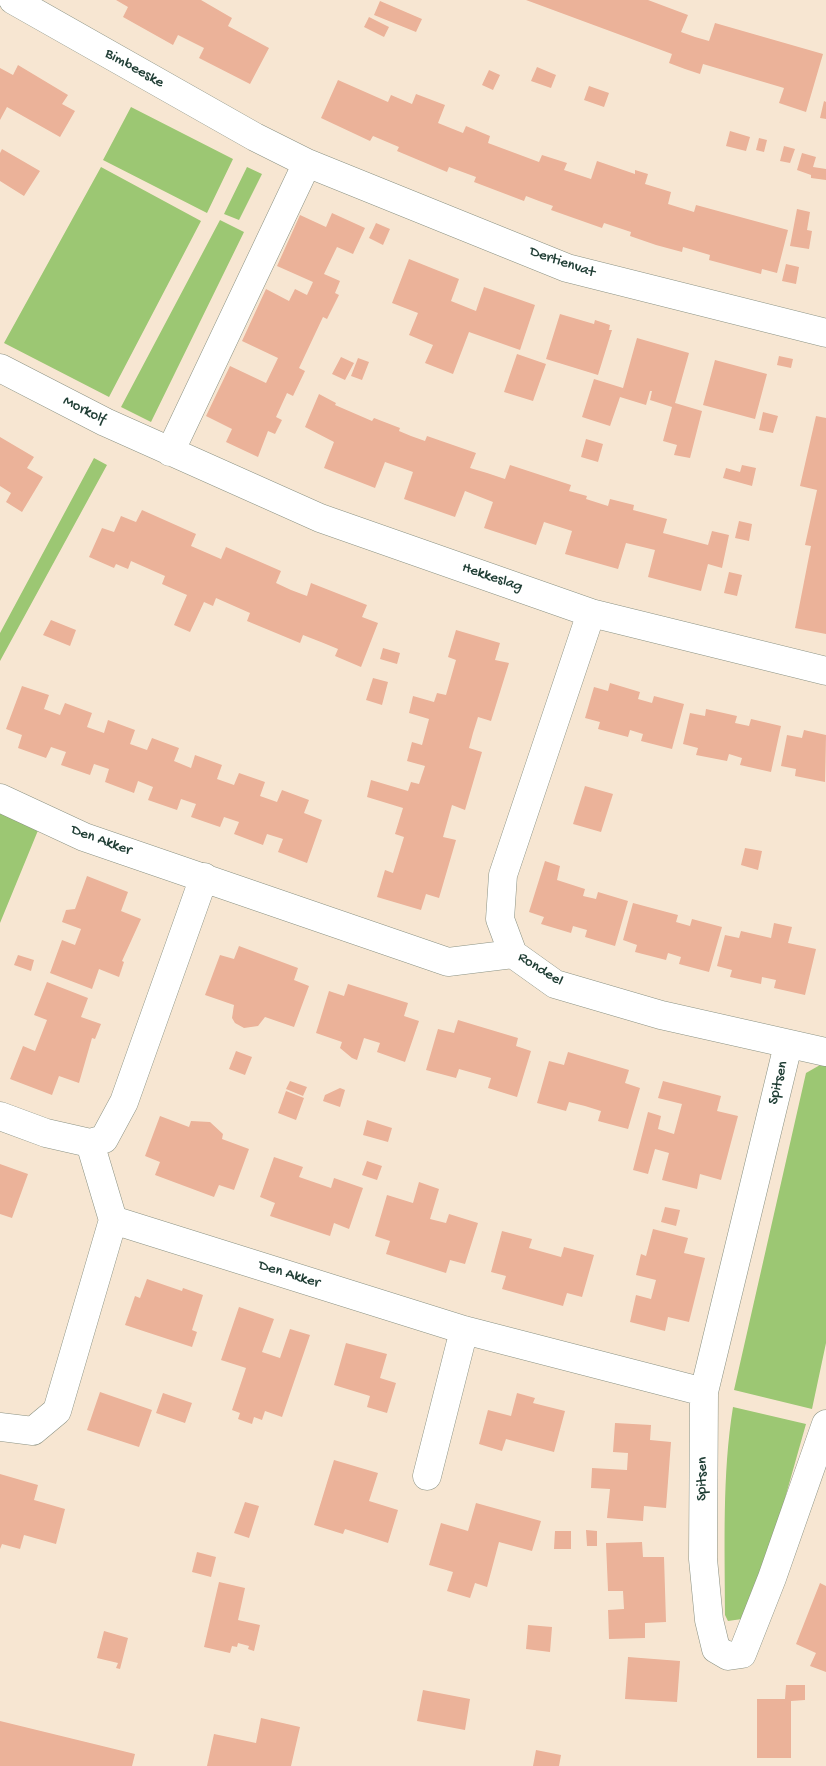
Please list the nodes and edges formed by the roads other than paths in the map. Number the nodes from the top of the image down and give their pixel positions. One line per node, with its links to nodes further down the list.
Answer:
1 (13, 0): 2 (street, Bimbeeske)
2 (255, 137): 3 (street, Dertienvat)
3 (307, 163): 4 (street, Dertienvat); 6 (street)
4 (826, 333)
5 (0, 368): 6 (street, Morkolf)
6 (170, 452): 7 (street, Hekkeslag)
7 (591, 613): 8 (street, Hekkeslag); 11 (street, Rondeel)
8 (826, 671)
9 (0, 798): 10 (street, Den Akker)
10 (204, 877): 11 (street, Den Akker); 15 (street)
11 (512, 954): 12 (street, Rondeel)
12 (788, 1045): 13 (street, Rondeel); 18 (street, Spitsen)
13 (826, 1052)
14 (0, 1116): 15 (street)
15 (90, 1143): 16 (street)
16 (113, 1220): 17 (street, Den Akker); 20 (street)
17 (464, 1330): 18 (street, Den Akker); 21 (street)
18 (704, 1392): 19 (street, Spitsen)
19 (826, 1424)
20 (0, 1427)
21 (427, 1476)

